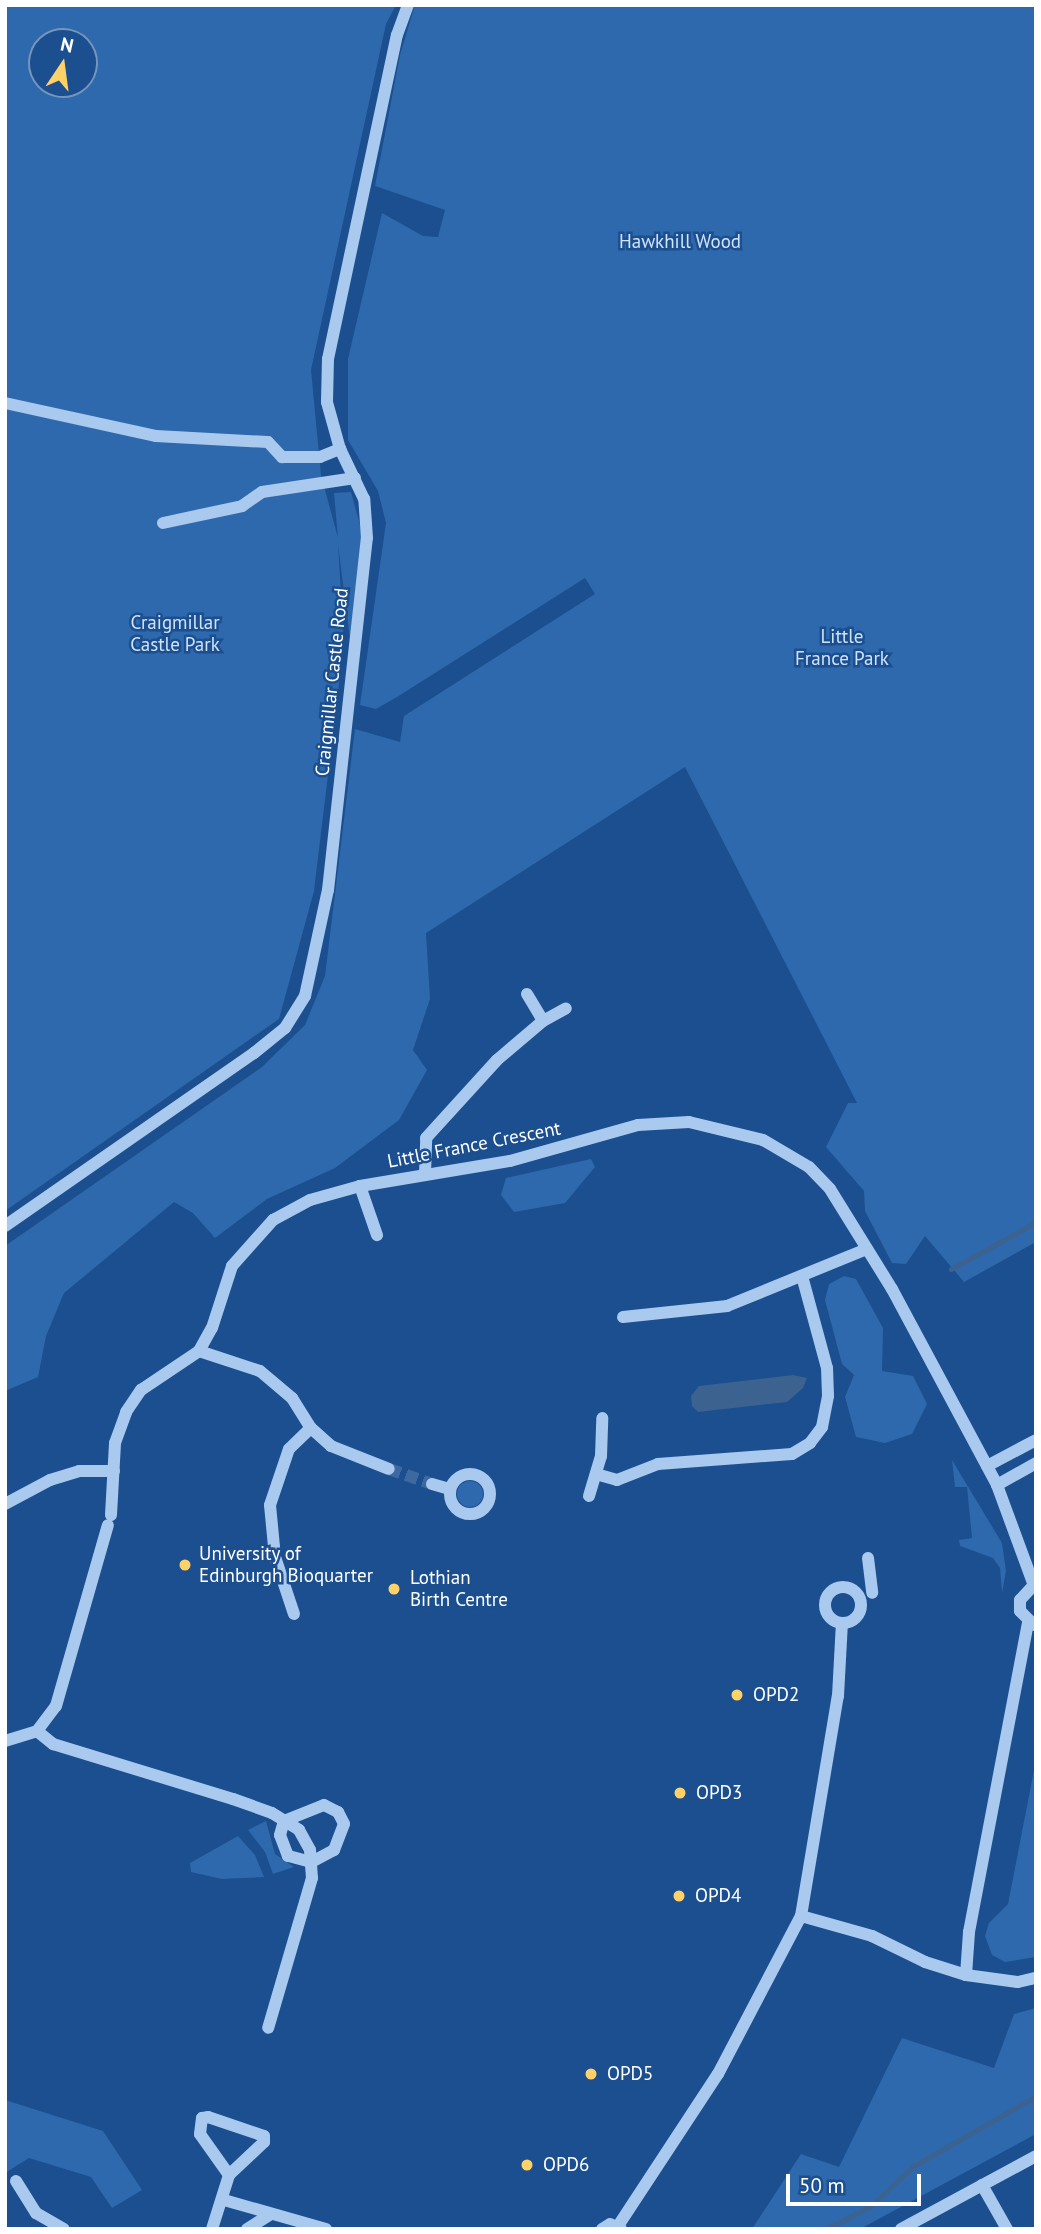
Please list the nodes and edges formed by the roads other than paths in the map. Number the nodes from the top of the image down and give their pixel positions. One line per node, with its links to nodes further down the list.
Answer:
1 (408, 5): 3 (street, Craigmillar Castle Road)
2 (5, 403): 3 (street)
3 (340, 449): 4 (street, Craigmillar Castle Road)
4 (355, 478): 5 (street); 11 (street, Craigmillar Castle Road)
5 (163, 523)
6 (527, 994): 8 (street)
7 (566, 1008): 8 (street)
8 (543, 1021): 9 (street)
9 (425, 1174): 10 (street, Little France Crescent); 13 (street, Little France Crescent)
10 (360, 1186): 12 (street); 16 (street, Little France Crescent)
11 (5, 1226)
12 (377, 1235)
13 (867, 1249): 14 (street); 21 (street, Little France Crescent)
14 (802, 1276): 15 (street); 24 (street)
15 (623, 1317)
16 (199, 1351): 18 (street); 23 (street, Little France Crescent)
17 (602, 1418): 24 (street)
18 (311, 1428): 22 (street); 33 (street)
19 (1036, 1440): 21 (street)
20 (1036, 1463): 26 (street)
21 (987, 1466): 26 (street, Little France Crescent)
22 (388, 1469)
23 (114, 1471): 29 (street); 36 (street, Little France Crescent)
24 (596, 1474): 28 (street)
25 (432, 1484): 27 (street)
26 (997, 1485): 31 (street, Little France Crescent)
27 (450, 1489)
28 (589, 1496)
29 (5, 1504)
30 (868, 1558): 32 (street)
31 (1034, 1583): 35 (street)
32 (872, 1593)
33 (294, 1614)
34 (842, 1623): 40 (street)
35 (1032, 1624): 41 (street)
36 (37, 1731): 37 (street); 38 (street)
37 (5, 1741)
38 (285, 1821): 39 (street); 39 (street); 39 (street)
39 (312, 1861): 43 (street)
40 (801, 1916): 41 (street); 50 (street)
41 (967, 1975): 42 (street)
42 (1036, 1978)
43 (268, 2028)
44 (1036, 2156): 47 (street)
45 (229, 2175): 45 (street); 48 (street)
46 (16, 2181): 51 (street)
47 (982, 2185): 57 (street); 58 (street)
48 (224, 2200): 49 (street); 52 (street)
49 (271, 2214): 53 (street); 54 (street); 55 (street)
50 (620, 2227): 56 (street)
51 (64, 2229)
52 (212, 2229)
53 (247, 2229)
54 (278, 2229)
55 (326, 2229)
56 (602, 2229)
57 (901, 2229)
58 (1007, 2229)

